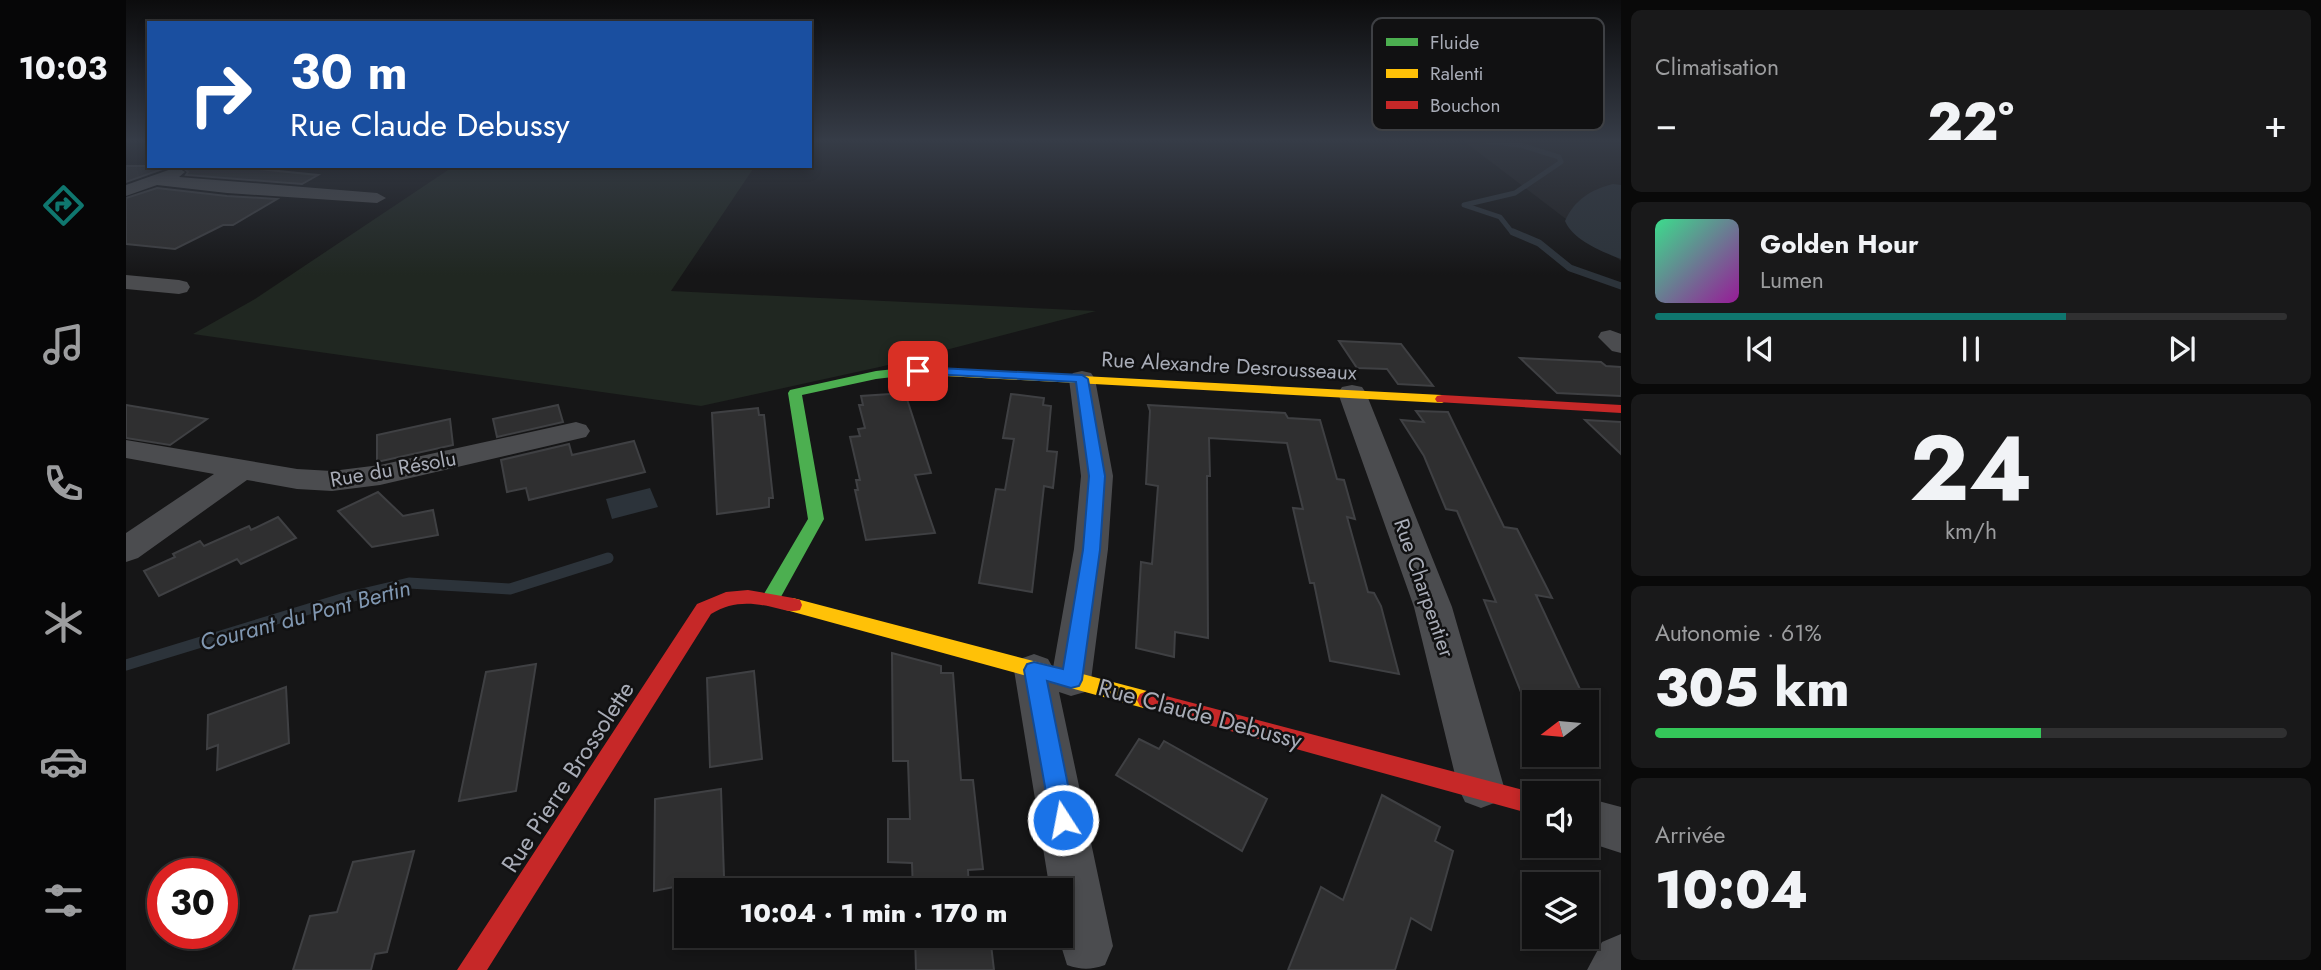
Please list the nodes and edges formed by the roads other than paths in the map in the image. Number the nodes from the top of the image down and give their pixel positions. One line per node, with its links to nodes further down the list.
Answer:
1 (146, 184): 3 (street)
2 (195, 184): 4 (street)
3 (126, 191)
4 (377, 198)
5 (126, 282): 6 (street)
6 (178, 287)
7 (1082, 379): 8 (street, Rue Alexandre Desrousseaux); 14 (street, Rue Alexandre Desrousseaux); 16 (street)
8 (1352, 393): 9 (street, Rue Alexandre Desrousseaux); 17 (street, Rue Charpentier)
9 (1621, 409)
10 (576, 431): 12 (street, Rue du Résolu)
11 (126, 449): 12 (street, Rue du Résolu)
12 (240, 470): 13 (street)
13 (126, 550)
14 (770, 599): 15 (street, Rue Claude Debussy); 16 (street, Rue Claude Debussy)
15 (704, 609): 23 (street, Rue Pierre Brossolette)
16 (1053, 675): 17 (street, Rue Claude Debussy); 21 (street)
17 (1481, 787): 18 (street, Rue Claude Debussy)
18 (1522, 800)
19 (1599, 824): 20 (street)
20 (1621, 830)
21 (1086, 946)
22 (1621, 961): 24 (street)
23 (471, 970)
24 (1614, 970)

